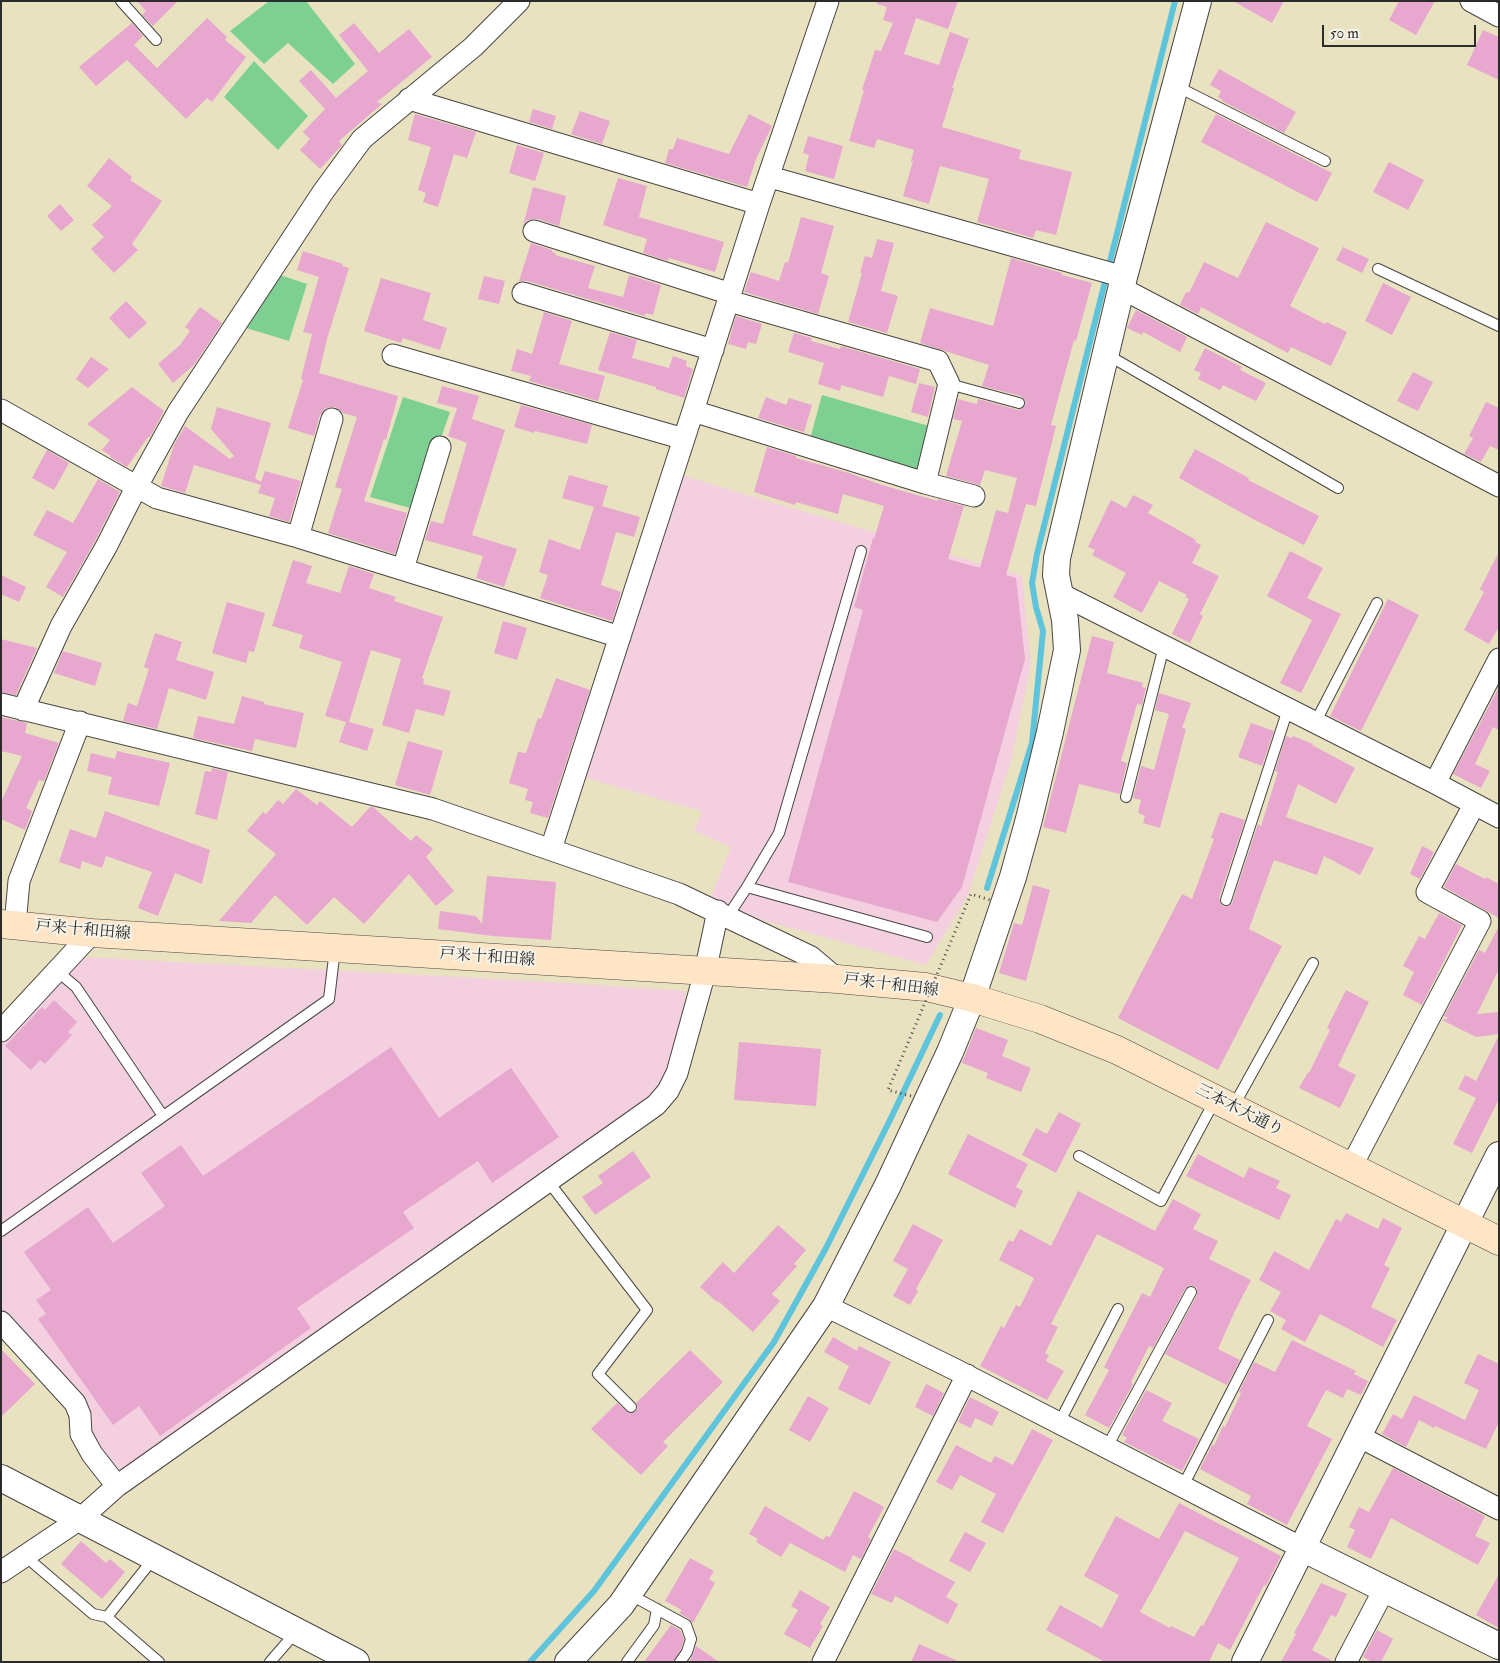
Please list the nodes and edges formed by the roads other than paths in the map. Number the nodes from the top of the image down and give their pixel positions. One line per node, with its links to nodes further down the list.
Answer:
1 (121, 1): 7 (lane)
2 (519, 1): 9 (street)
3 (828, 1): 11 (street)
4 (1198, 1): 8 (street)
5 (1471, 1): 6 (street)
6 (1499, 16)
7 (156, 40)
8 (1175, 86): 10 (lane); 15 (street)
9 (409, 99): 12 (street); 30 (street)
10 (1325, 161)
11 (770, 177): 12 (street); 15 (street)
12 (759, 204): 17 (street)
13 (534, 231): 17 (street)
14 (1378, 269): 18 (lane)
15 (1115, 277): 20 (street); 31 (street)
16 (523, 293): 19 (street)
17 (730, 298): 19 (street); 22 (street)
18 (1499, 326)
19 (713, 350): 25 (street)
20 (1106, 354): 32 (lane); 37 (street)
21 (394, 356): 27 (street)
22 (949, 384): 23 (lane); 29 (street)
23 (1020, 403)
24 (1, 410): 30 (street)
25 (693, 411): 27 (street); 29 (street)
26 (332, 420): 34 (street)
27 (684, 439): 39 (street)
28 (440, 447): 36 (street)
29 (925, 483): 33 (street)
30 (137, 486): 34 (street); 44 (street)
31 (1499, 486)
32 (1338, 488)
33 (974, 496)
34 (298, 537): 36 (street)
35 (861, 551): 52 (lane)
36 (403, 568): 39 (street)
37 (1059, 593): 40 (street); 63 (street)
38 (1377, 603): 46 (lane)
39 (620, 637): 51 (street)
40 (1164, 646): 43 (street); 48 (lane)
41 (1499, 659): 47 (street)
42 (1, 704): 44 (street)
43 (1288, 709): 46 (street); 53 (lane)
44 (23, 710): 45 (street)
45 (80, 722): 51 (street); 55 (street)
46 (1315, 723): 47 (street)
47 (1435, 783): 49 (street)
48 (1126, 797)
49 (1474, 805): 50 (street); 69 (street)
50 (1499, 818)
51 (551, 850): 54 (street)
52 (747, 887): 54 (lane); 57 (lane)
53 (1226, 900)
54 (723, 914): 61 (street); 62 (street)
55 (8, 925): 56 (main road, 戸来十和田線)
56 (92, 933): 58 (main road, 戸来十和田線); 60 (street)
57 (928, 937)
58 (335, 948): 61 (main road, 戸来十和田線); 66 (lane)
59 (1313, 963): 65 (lane)
60 (56, 971): 64 (street); 66 (lane)
61 (705, 972): 62 (main road, 戸来十和田線); 70 (street)
62 (837, 979): 63 (main road, 戸来十和田線)
63 (972, 998): 65 (main road, 三本木大通り); 75 (street)
64 (1, 1031)
65 (1224, 1104): 68 (lane); 69 (main road, 三本木大通り)
66 (163, 1116): 72 (lane)
67 (1499, 1155): 71 (street)
68 (1078, 1156)
69 (1351, 1168): 71 (main road, 三本木大通り)
70 (548, 1181): 80 (lane); 85 (street)
71 (1465, 1225): 73 (main road, 三本木大通り); 82 (street)
72 (1, 1231)
73 (1499, 1241)
74 (1191, 1292): 83 (lane)
75 (826, 1306): 79 (street); 94 (street)
76 (1118, 1309): 81 (lane)
77 (1268, 1320): 86 (lane)
78 (1, 1322): 85 (street)
79 (966, 1375): 81 (street); 105 (street)
80 (632, 1407)
81 (1058, 1423): 83 (street)
82 (1358, 1436): 87 (street); 89 (street)
83 (1107, 1447): 86 (street)
84 (1, 1478): 88 (street)
85 (117, 1486): 88 (street)
86 (1183, 1486): 89 (street)
87 (1499, 1509)
88 (80, 1519): 90 (street); 91 (street)
89 (1302, 1548): 93 (street); 106 (street)
90 (25, 1556): 92 (street); 96 (lane)
91 (155, 1558): 96 (lane); 97 (street)
92 (1, 1572)
93 (1385, 1588): 98 (street); 107 (street)
94 (628, 1594): 95 (lane); 102 (street)
95 (657, 1609): 103 (lane); 104 (lane)
96 (107, 1617): 99 (lane)
97 (297, 1631): 100 (lane); 101 (street)
98 (1499, 1646)
99 (159, 1662)
100 (270, 1662)
101 (356, 1662)
102 (568, 1662)
103 (627, 1662)
104 (680, 1662)
105 (823, 1662)
106 (1245, 1662)
107 (1346, 1662)

